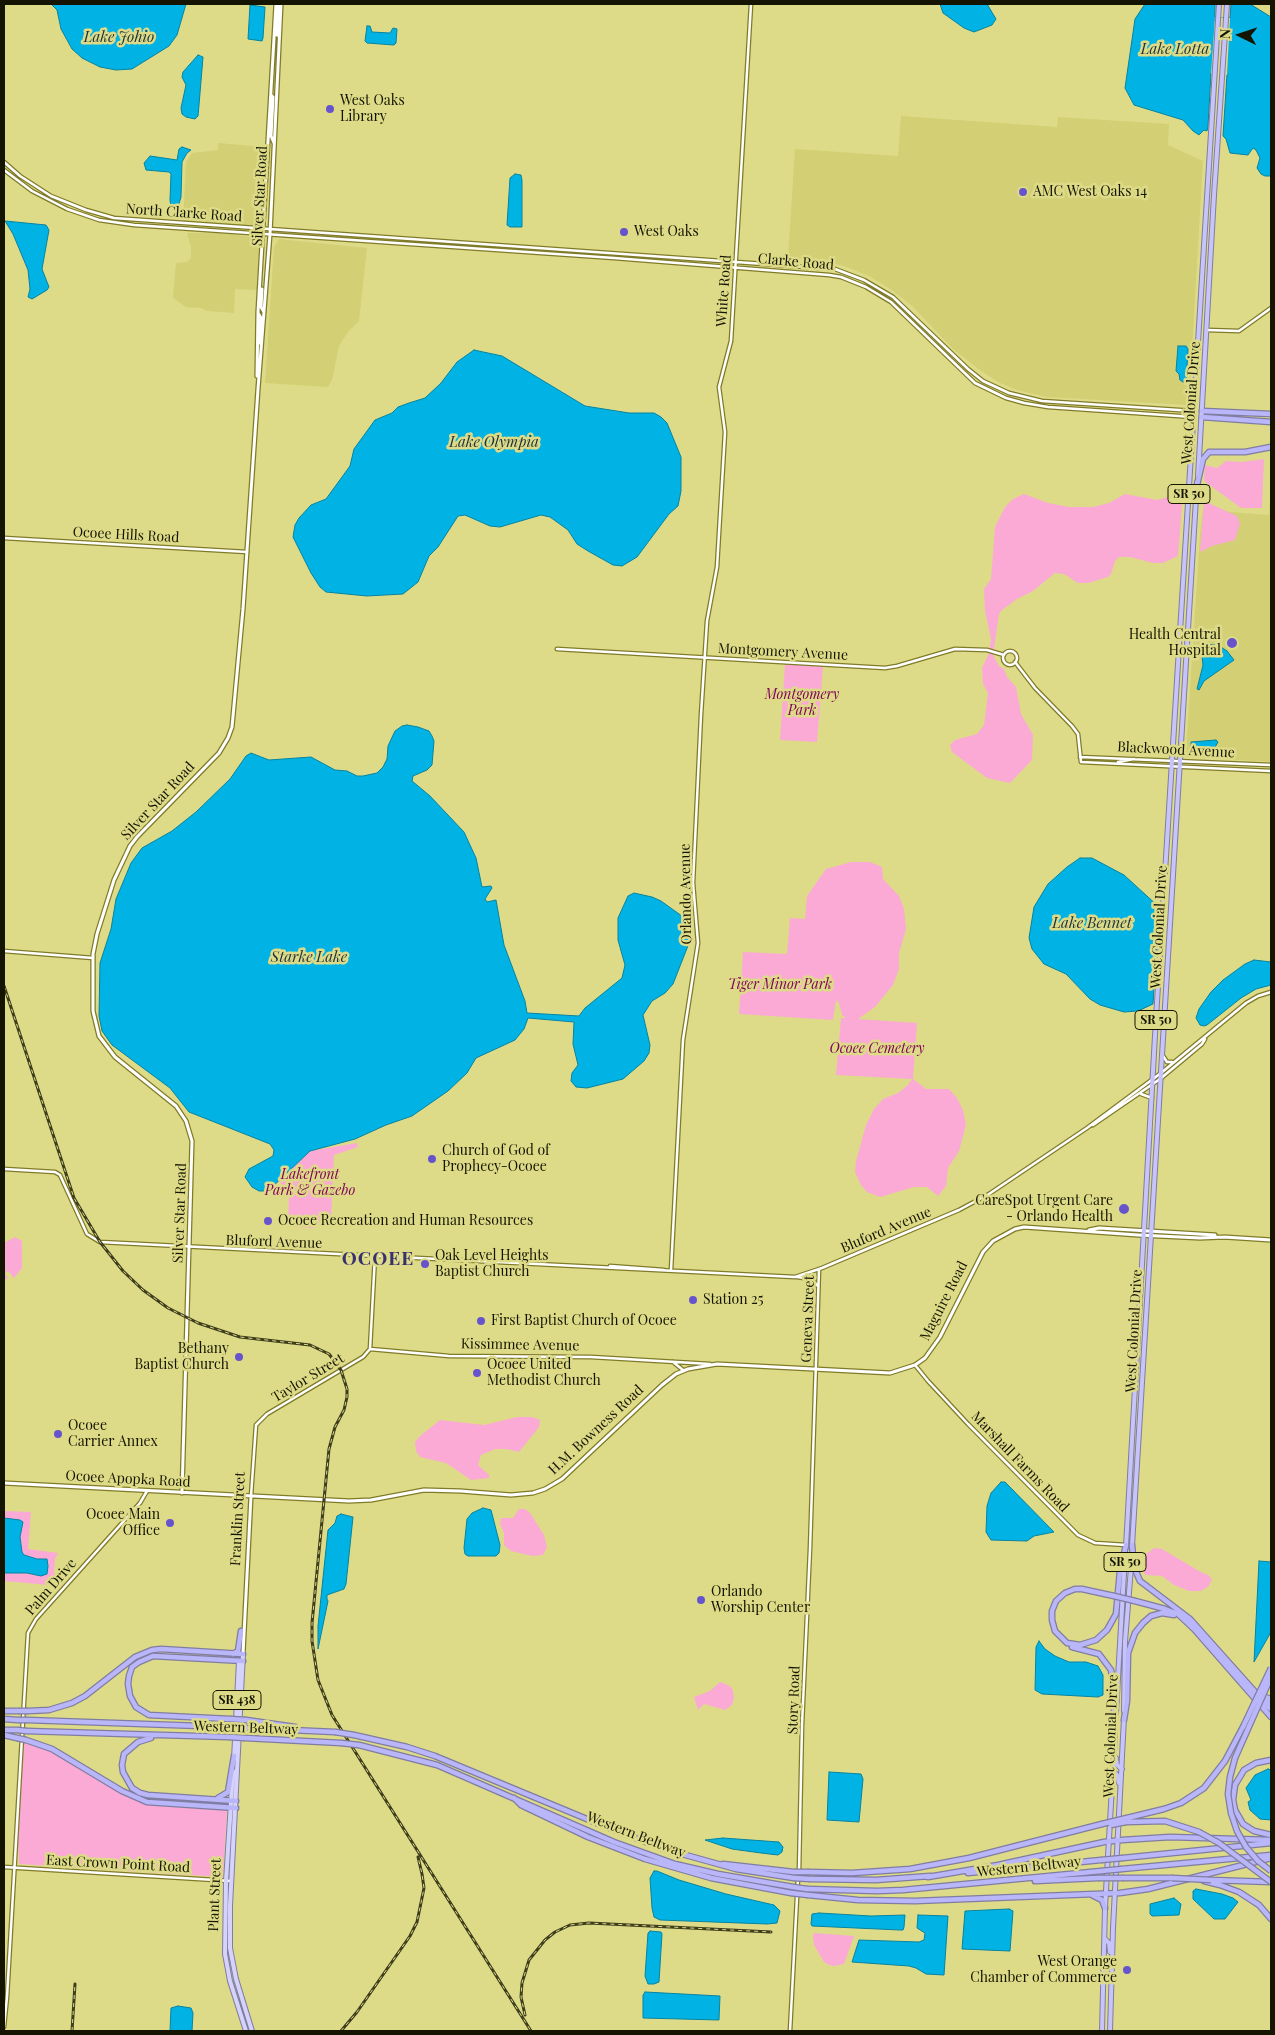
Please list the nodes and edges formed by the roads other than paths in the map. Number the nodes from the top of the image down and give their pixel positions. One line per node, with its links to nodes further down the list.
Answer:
1 (278, 4): 5 (main road, Silver Star Road); 6 (main road, Silver Star Road)
2 (752, 4): 19 (street, White Road)
3 (1220, 4): 25 (highway, West Colonial Drive / SR 50)
4 (1227, 4): 27 (highway, West Colonial Drive / SR 50)
5 (271, 95): 6 (main road); 9 (main road, Silver Star Road)
6 (274, 143): 10 (main road, Silver Star Road)
7 (4, 162): 9 (street, North Clarke Road)
8 (4, 170): 11 (street, North Clarke Road)
9 (263, 228): 10 (street, North Clarke Road); 11 (main road, Silver Star Road)
10 (271, 229): 12 (main road, Silver Star Road); 13 (street, North Clarke Road)
11 (263, 234): 12 (street, North Clarke Road); 21 (main road, Silver Star Road)
12 (270, 234): 14 (street, North Clarke Road); 24 (main road, Silver Star Road)
13 (334, 234): 14 (street); 15 (street, North Clarke Road)
14 (334, 239): 16 (street, North Clarke Road)
15 (468, 243): 16 (street); 17 (street, Clarke Road)
16 (466, 248): 18 (street, Clarke Road)
17 (633, 254): 18 (street); 19 (street, Clarke Road)
18 (632, 260): 20 (street, Clarke Road)
19 (736, 262): 20 (street, White Road); 31 (street, Clarke Road)
20 (736, 268): 34 (street, Clarke Road); 41 (street, White Road)
21 (260, 278): 23 (main road, Silver Star Road); 24 (main road)
22 (1271, 308): 27 (street)
23 (258, 312): 29 (main road); 30 (main road, Silver Star Road)
24 (264, 312): 29 (main road, Silver Star Road)
25 (1201, 320): 26 (highway, West Colonial Drive / SR 50); 27 (highway)
26 (1200, 330): 28 (highway); 31 (highway, West Colonial Drive / SR 50)
27 (1207, 330): 28 (highway, West Colonial Drive / SR 50)
28 (1206, 341): 32 (highway, West Colonial Drive / SR 50)
29 (261, 348): 30 (main road, Silver Star Road)
30 (258, 389): 40 (main road, Silver Star Road)
31 (1195, 411): 32 (highway, Clarke Road); 34 (highway, West Colonial Drive / SR 50)
32 (1202, 411): 33 (highway); 35 (highway, West Colonial Drive / SR 50)
33 (1271, 414)
34 (1194, 417): 35 (highway, Clarke Road); 48 (highway, West Colonial Drive / SR 50)
35 (1202, 417): 36 (highway); 38 (highway, West Colonial Drive / SR 50)
36 (1271, 422)
37 (1271, 447): 38 (highway)
38 (1197, 485): 49 (highway, West Colonial Drive / SR 50)
39 (4, 538): 40 (street, Ocoee Hills Road)
40 (247, 552): 58 (main road, Silver Star Road)
41 (716, 578): 44 (street, Orlando Avenue)
42 (557, 649): 44 (street, Montgomery Avenue)
43 (1004, 655): 44 (street, Montgomery Avenue); 45 (street); 45 (street)
44 (705, 658): 76 (street, Orlando Avenue)
45 (1015, 662): 46 (street)
46 (1080, 757): 47 (street, Blackwood Avenue); 50 (street, Blackwood Avenue)
47 (1135, 758): 48 (street, Blackwood Avenue); 50 (street)
48 (1173, 760): 49 (street, Blackwood Avenue); 52 (highway, West Colonial Drive / SR 50)
49 (1179, 760): 51 (street, Blackwood Avenue); 53 (highway, West Colonial Drive / SR 50)
50 (1115, 763): 52 (street, Blackwood Avenue)
51 (1271, 765)
52 (1172, 766): 53 (street, Blackwood Avenue); 55 (highway, West Colonial Drive / SR 50)
53 (1179, 766): 54 (street, Blackwood Avenue); 56 (highway, West Colonial Drive / SR 50)
54 (1271, 770)
55 (1164, 893): 56 (highway); 65 (highway, West Colonial Drive / SR 50)
56 (1171, 904): 61 (highway, West Colonial Drive / SR 50)
57 (4, 951): 58 (street)
58 (93, 958): 73 (main road, Silver Star Road)
59 (1271, 992): 60 (street, Bluford Avenue)
60 (1206, 1037): 62 (street, Bluford Avenue); 64 (street, Bluford Avenue)
61 (1162, 1053): 62 (street); 63 (highway, West Colonial Drive / SR 50)
62 (1174, 1062): 63 (street, Bluford Avenue)
63 (1161, 1073): 64 (highway, West Colonial Drive / SR 50); 65 (street, Bluford Avenue)
64 (1160, 1079): 65 (street, Bluford Avenue); 71 (highway, West Colonial Drive / SR 50)
65 (1153, 1082): 66 (street, Bluford Avenue); 67 (highway, West Colonial Drive / SR 50); 68 (street, Bluford Avenue)
66 (1140, 1094): 67 (street); 68 (street, Bluford Avenue)
67 (1152, 1098): 70 (highway, West Colonial Drive / SR 50)
68 (1088, 1128): 75 (street, Bluford Avenue)
69 (4, 1169): 73 (street, Bluford Avenue)
70 (1144, 1233): 71 (main road, Maguire Road); 79 (highway, West Colonial Drive / SR 50); 85 (main road, Maguire Road)
71 (1151, 1233): 72 (main road, Maguire Road); 80 (highway, West Colonial Drive / SR 50)
72 (1271, 1240)
73 (190, 1248): 74 (street, Bluford Avenue); 94 (main road, Silver Star Road)
74 (375, 1256): 76 (street, Bluford Avenue); 81 (street)
75 (819, 1269): 77 (street, Bluford Avenue); 78 (street, Geneva Street)
76 (671, 1270): 77 (street, Bluford Avenue)
77 (795, 1277): 78 (street)
78 (818, 1287): 88 (street, Geneva Street)
79 (1140, 1289): 80 (highway); 89 (highway, West Colonial Drive / SR 50)
80 (1147, 1310): 90 (highway, West Colonial Drive / SR 50)
81 (370, 1348): 82 (street, Kissimmee Avenue); 91 (street, Taylor Street)
82 (669, 1361): 83 (street, Kissimmee Avenue); 87 (street)
83 (679, 1361): 84 (street, Kissimmee Avenue); 86 (street)
84 (710, 1364): 86 (main road, Kissimmee Avenue); 88 (main road, Kissimmee Avenue)
85 (915, 1365): 88 (main road, Maguire Road); 96 (street, Marshall Farms Road)
86 (688, 1369): 87 (main road, Kissimmee Avenue)
87 (682, 1370): 95 (main road, H.M. Bowness Road)
88 (816, 1370): 161 (street, Story Road)
89 (1134, 1386): 90 (highway); 96 (highway, West Colonial Drive / SR 50)
90 (1142, 1387): 97 (highway, West Colonial Drive / SR 50)
91 (256, 1424): 95 (street, Franklin Street)
92 (4, 1483): 93 (main road, Ocoee Apopka Road)
93 (147, 1491): 94 (main road, Ocoee Apopka Road); 141 (street, Palm Drive)
94 (182, 1493): 95 (main road, Ocoee Apopka Road)
95 (251, 1496): 101 (main road, Franklin Street / SR 438)
96 (1126, 1545): 98 (highway); 123 (highway, West Colonial Drive / SR 50)
97 (1132, 1545): 100 (highway); 117 (highway, West Colonial Drive / SR 50)
98 (1114, 1595): 99 (highway, bridge); 123 (highway)
99 (1135, 1600): 100 (highway); 102 (highway)
100 (1177, 1610): 110 (highway)
101 (244, 1615): 103 (main road, Franklin Street / SR 438); 105 (main road, Franklin Street / SR 438)
102 (1181, 1617): 109 (highway); 117 (highway)
103 (241, 1631): 104 (highway); 105 (main road, Franklin Street / SR 438)
104 (231, 1654): 105 (highway); 114 (highway, bridge)
105 (241, 1654): 106 (main road, Franklin Street / SR 438)
106 (241, 1661): 119 (highway, bridge); 122 (main road, Franklin Street / SR 438)
107 (1271, 1668): 133 (highway, bridge)
108 (1271, 1677): 142 (highway, bridge)
109 (1246, 1688): 113 (highway); 115 (highway)
110 (1254, 1688): 111 (highway); 112 (highway)
111 (1271, 1700)
112 (1271, 1705)
113 (1271, 1709)
114 (4, 1711)
115 (1271, 1717)
116 (4, 1719): 119 (highway, Western Beltway, bridge)
117 (1124, 1720): 126 (highway, West Colonial Drive / SR 50)
118 (4, 1730): 121 (highway, Western Beltway, bridge)
119 (322, 1731): 139 (highway, Western Beltway, bridge)
120 (4, 1736): 132 (highway, bridge)
121 (165, 1736): 129 (highway, Western Beltway, bridge); 130 (highway)
122 (237, 1738): 124 (main road, Franklin Street); 131 (main road, Franklin Street)
123 (1114, 1738): 126 (highway); 127 (highway, West Colonial Drive / SR 50)
124 (234, 1756): 130 (highway); 131 (main road, Plant Street)
125 (1271, 1760): 134 (highway)
126 (1122, 1769): 128 (highway, West Colonial Drive / SR 50)
127 (1112, 1770): 128 (highway); 136 (highway, West Colonial Drive / SR 50)
128 (1120, 1791): 135 (highway, West Colonial Drive / SR 50)
129 (511, 1796): 145 (highway, Western Beltway, bridge); 150 (highway, bridge)
130 (212, 1800): 131 (highway)
131 (234, 1801): 132 (main road, Plant Street)
132 (233, 1807): 146 (main road, Plant Street)
133 (1127, 1820): 139 (highway, bridge); 147 (highway, bridge)
134 (1271, 1835)
135 (1118, 1840): 136 (highway); 137 (highway); 149 (highway, West Colonial Drive / SR 50)
136 (1109, 1842): 143 (highway); 148 (highway, West Colonial Drive / SR 50)
137 (1271, 1842): 143 (highway, Western Beltway, bridge)
138 (1271, 1856): 145 (highway, Western Beltway, bridge); 149 (highway)
139 (710, 1862): 143 (highway, Western Beltway, bridge)
140 (4, 1867): 141 (street, East Crown Point Road)
141 (14, 1868): 146 (street, East Crown Point Road); 158 (street, Palm Drive)
142 (1271, 1871)
143 (928, 1877)
144 (1172, 1878): 145 (highway, bridge); 147 (highway, bridge); 152 (highway, bridge)
145 (1019, 1880)
146 (229, 1881): 159 (main road, Plant Street); 160 (main road, Plant Street)
147 (1271, 1882)
148 (1106, 1892): 149 (highway); 150 (highway); 151 (highway, West Colonial Drive / SR 50)
149 (1116, 1893): 154 (highway, West Colonial Drive / SR 50)
150 (1088, 1894): 151 (highway)
151 (1105, 1908): 153 (highway, West Colonial Drive / SR 50)
152 (1271, 1919)
153 (1104, 1938): 154 (highway); 155 (highway, West Colonial Drive / SR 50)
154 (1112, 1962): 157 (highway, West Colonial Drive / SR 50)
155 (1103, 2014): 156 (highway, West Colonial Drive / SR 50); 157 (highway)
156 (1102, 2021): 162 (highway, West Colonial Drive / SR 50); 163 (highway)
157 (1110, 2022): 163 (highway, West Colonial Drive / SR 50)
158 (4, 2027)
159 (246, 2031)
160 (252, 2031)
161 (790, 2031)
162 (1102, 2031)
163 (1109, 2031)

